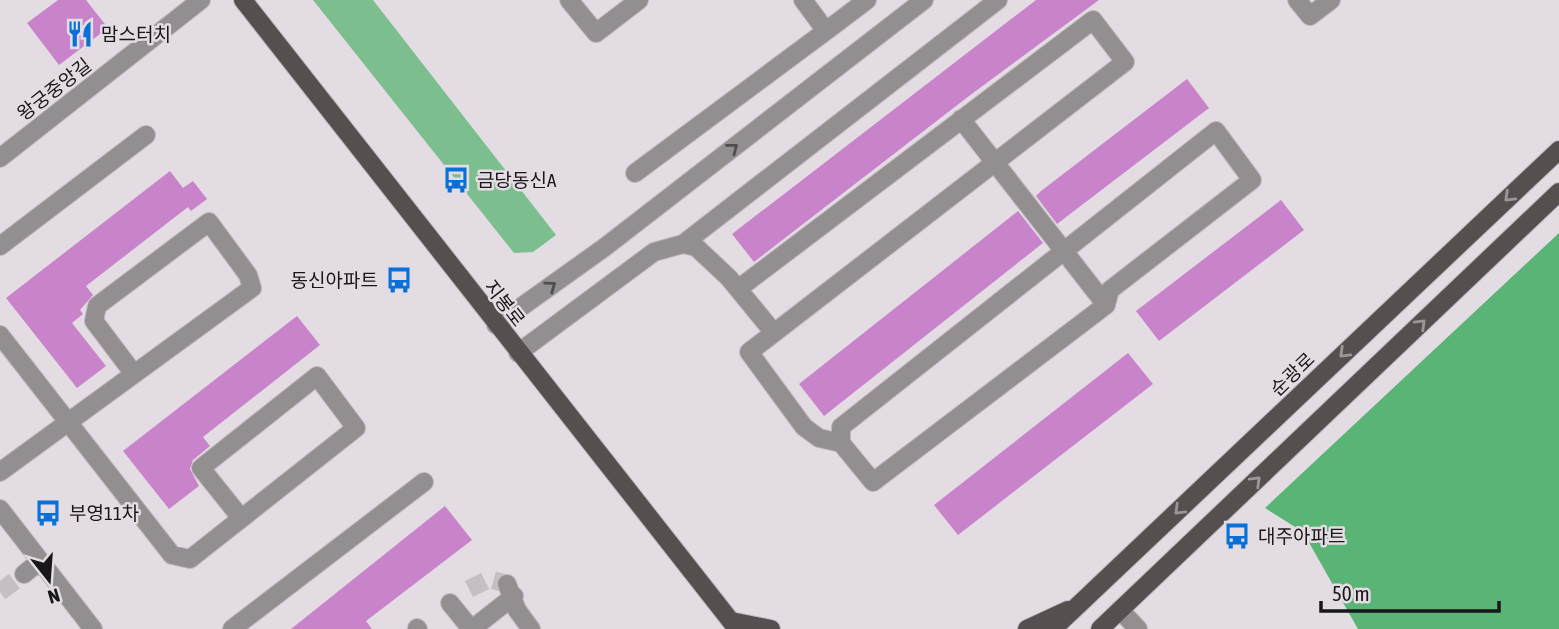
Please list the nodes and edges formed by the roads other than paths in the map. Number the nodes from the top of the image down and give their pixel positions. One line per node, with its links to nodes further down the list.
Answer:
1 (201, 0): 15 (street, 왕궁중앙길)
2 (243, 0): 24 (main road, 지봉로)
3 (569, 0): 4 (street)
4 (639, 0)
5 (803, 0): 11 (street)
6 (867, 0): 11 (street)
7 (924, 0): 24 (street, one-way to 7)
8 (998, 0): 19 (street)
9 (1297, 0): 10 (street)
10 (1331, 0)
11 (826, 31): 17 (street)
12 (961, 119): 16 (street); 16 (street); 22 (street)
13 (146, 135): 20 (street)
14 (1559, 150): 38 (main road, 순광로, one-way to 38)
15 (0, 158)
16 (995, 162): 21 (street); 25 (street)
17 (635, 173)
18 (1559, 192): 39 (main road, one-way to 18)
19 (683, 244): 22 (street); 27 (street)
20 (0, 246)
21 (1064, 252): 23 (street); 23 (street); 30 (street)
22 (738, 289): 25 (street)
23 (1106, 304): 30 (street)
24 (496, 325): 27 (main road, 지봉로)
25 (774, 333): 30 (street)
26 (0, 335): 29 (street)
27 (518, 353): 40 (main road, 지봉로)
28 (134, 374): 28 (street); 29 (street)
29 (66, 423): 31 (street); 34 (street)
30 (841, 443)
31 (0, 472)
32 (424, 482): 42 (street)
33 (2, 515): 35 (street)
34 (242, 518): 34 (street)
35 (40, 561): 36 (street); 41 (street)
36 (24, 574)
37 (450, 603): 43 (street)
38 (1077, 607): 46 (main road); 47 (main road, 순광로)
39 (1120, 610): 48 (main road); 49 (street)
40 (733, 626): 45 (main road)
41 (93, 629)
42 (232, 629)
43 (472, 629): 44 (street)
44 (531, 629)
45 (771, 629)
46 (1027, 629)
47 (1053, 629)
48 (1100, 629)
49 (1138, 629)

